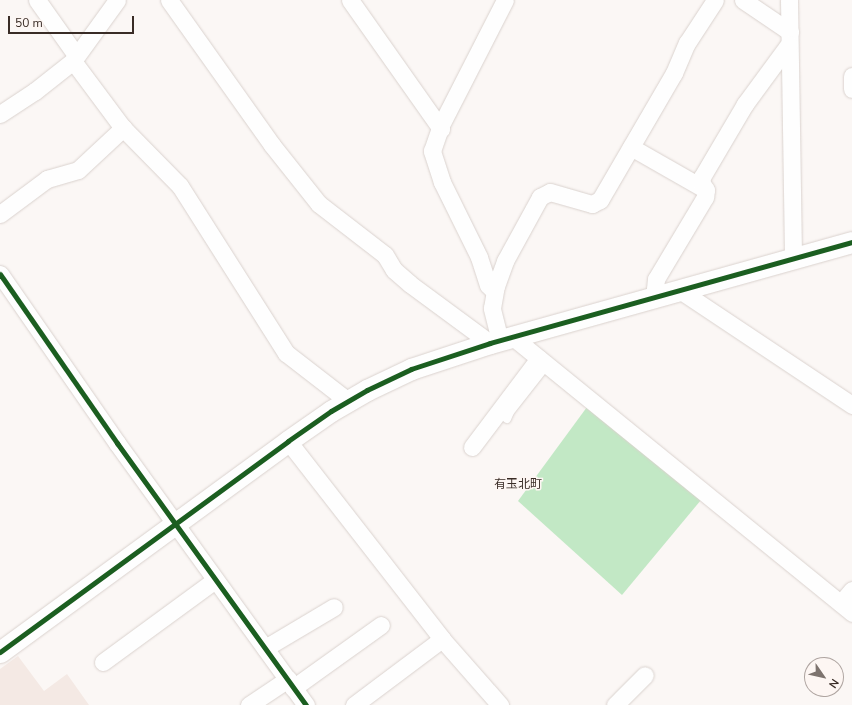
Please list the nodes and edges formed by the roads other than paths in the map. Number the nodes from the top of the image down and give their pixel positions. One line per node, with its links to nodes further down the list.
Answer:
1 (37, 0): 10 (street)
2 (117, 0): 10 (street)
3 (169, 0): 25 (street)
4 (350, 0): 15 (street)
5 (505, 0): 15 (street)
6 (715, 0): 16 (street)
7 (743, 0): 9 (street)
8 (789, 0): 9 (street)
9 (790, 38): 17 (street); 20 (street)
10 (75, 58): 13 (street); 14 (street)
11 (852, 76): 12 (street)
12 (852, 89)
13 (0, 114)
14 (123, 128): 18 (street); 27 (street)
15 (441, 129): 22 (street)
16 (631, 147): 17 (street); 22 (street)
17 (706, 190): 24 (street)
18 (0, 214)
19 (852, 242): 20 (street)
20 (793, 258): 23 (street)
21 (0, 274): 32 (street)
22 (494, 291): 25 (street)
23 (681, 291): 24 (street); 28 (street)
24 (654, 298): 25 (street)
25 (501, 340): 26 (street); 27 (street)
26 (543, 362): 29 (lane); 31 (street); 36 (street)
27 (348, 401): 30 (street)
28 (852, 405)
29 (508, 419)
30 (288, 442): 32 (street); 38 (street)
31 (472, 447)
32 (177, 524): 33 (street); 40 (street)
33 (216, 580): 39 (street); 41 (street)
34 (852, 590): 36 (street)
35 (334, 607): 39 (street)
36 (846, 608)
37 (381, 625): 43 (street)
38 (442, 639): 46 (street); 47 (street)
39 (265, 648): 43 (street)
40 (0, 652)
41 (103, 662)
42 (645, 675): 48 (street)
43 (290, 683): 44 (street); 45 (street)
44 (249, 705)
45 (306, 705)
46 (354, 705)
47 (500, 705)
48 (615, 705)

